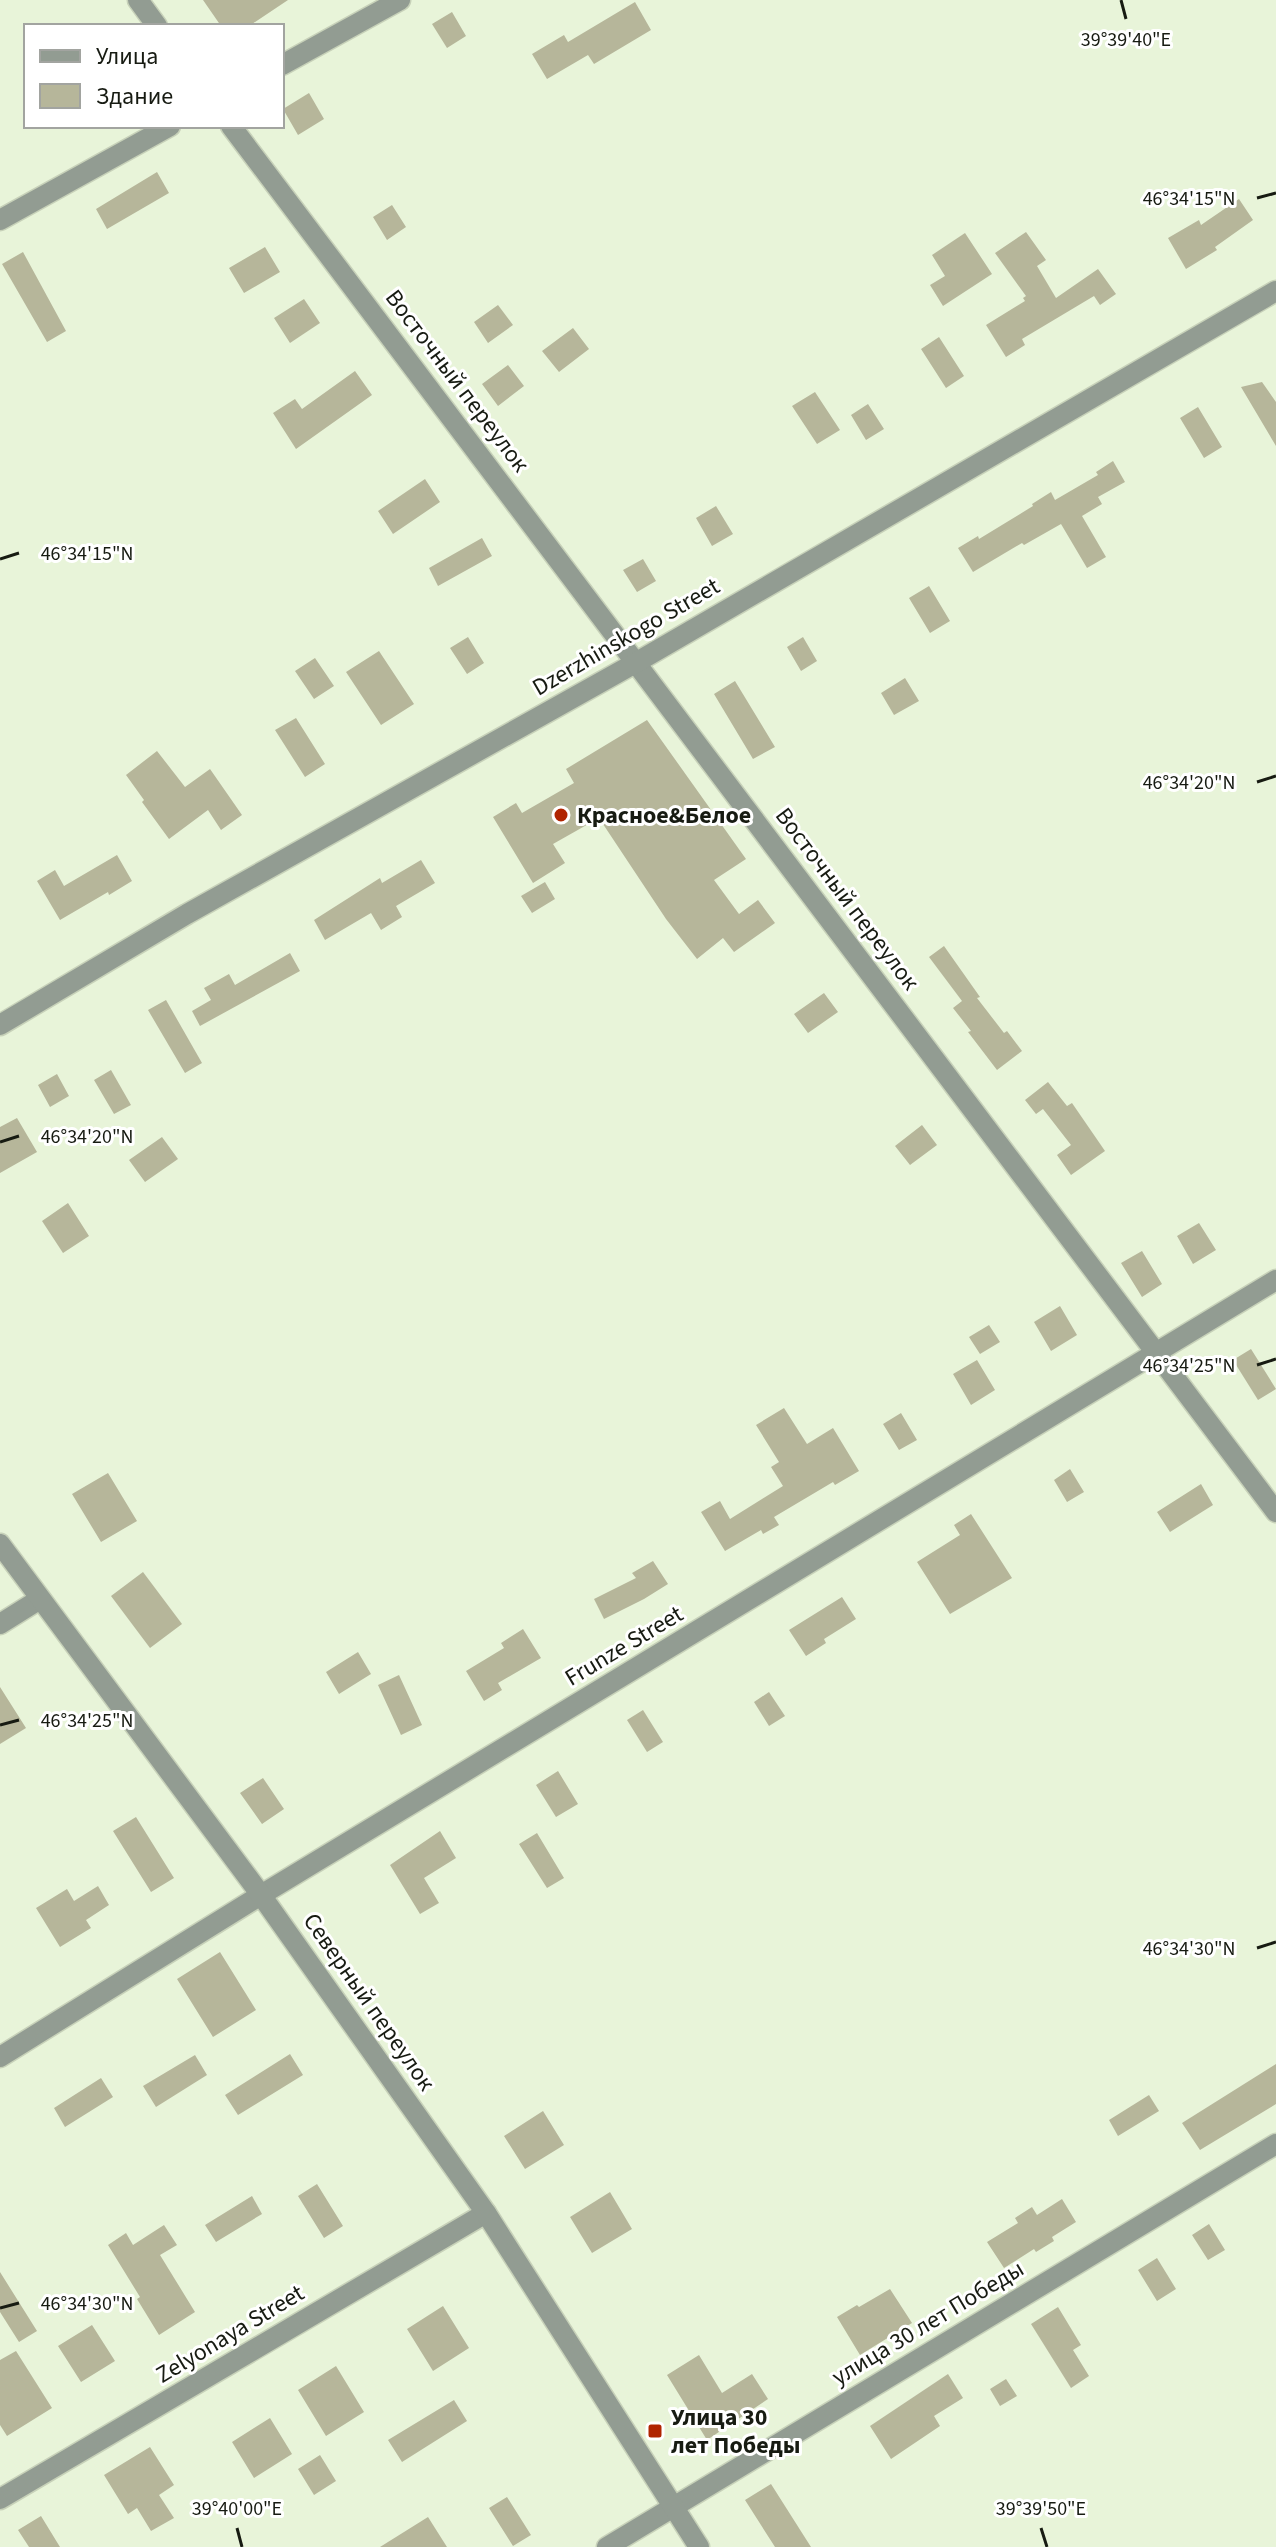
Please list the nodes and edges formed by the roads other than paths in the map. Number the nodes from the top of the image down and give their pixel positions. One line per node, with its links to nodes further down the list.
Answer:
1 (138, 0): 3 (street)
2 (400, 0): 4 (street)
3 (156, 24)
4 (284, 64)
5 (166, 128): 7 (street)
6 (233, 128): 9 (street, Восточный переулок)
7 (0, 220)
8 (1276, 291): 9 (street, Dzerzhinskogo Street)
9 (637, 662): 10 (street, Dzerzhinskogo Street); 12 (street, Восточный переулок)
10 (0, 1025)
11 (1276, 1280): 12 (street, Frunze Street)
12 (1157, 1354): 13 (street, Восточный переулок); 17 (street, Frunze Street)
13 (1276, 1512)
14 (0, 1544): 15 (street, Северный переулок)
15 (40, 1599): 16 (street); 17 (street, Северный переулок)
16 (0, 1624)
17 (261, 1895): 18 (street, Frunze Street); 20 (street, Северный переулок)
18 (0, 2057)
19 (1276, 2144): 22 (street, улица 30 лет Победы)
20 (486, 2213): 21 (street, Zelyonaya Street); 22 (street, Северный переулок)
21 (0, 2499)
22 (673, 2506): 23 (street, улица 30 лет Победы); 24 (street, Северный переулок)
23 (607, 2547)
24 (699, 2547)

